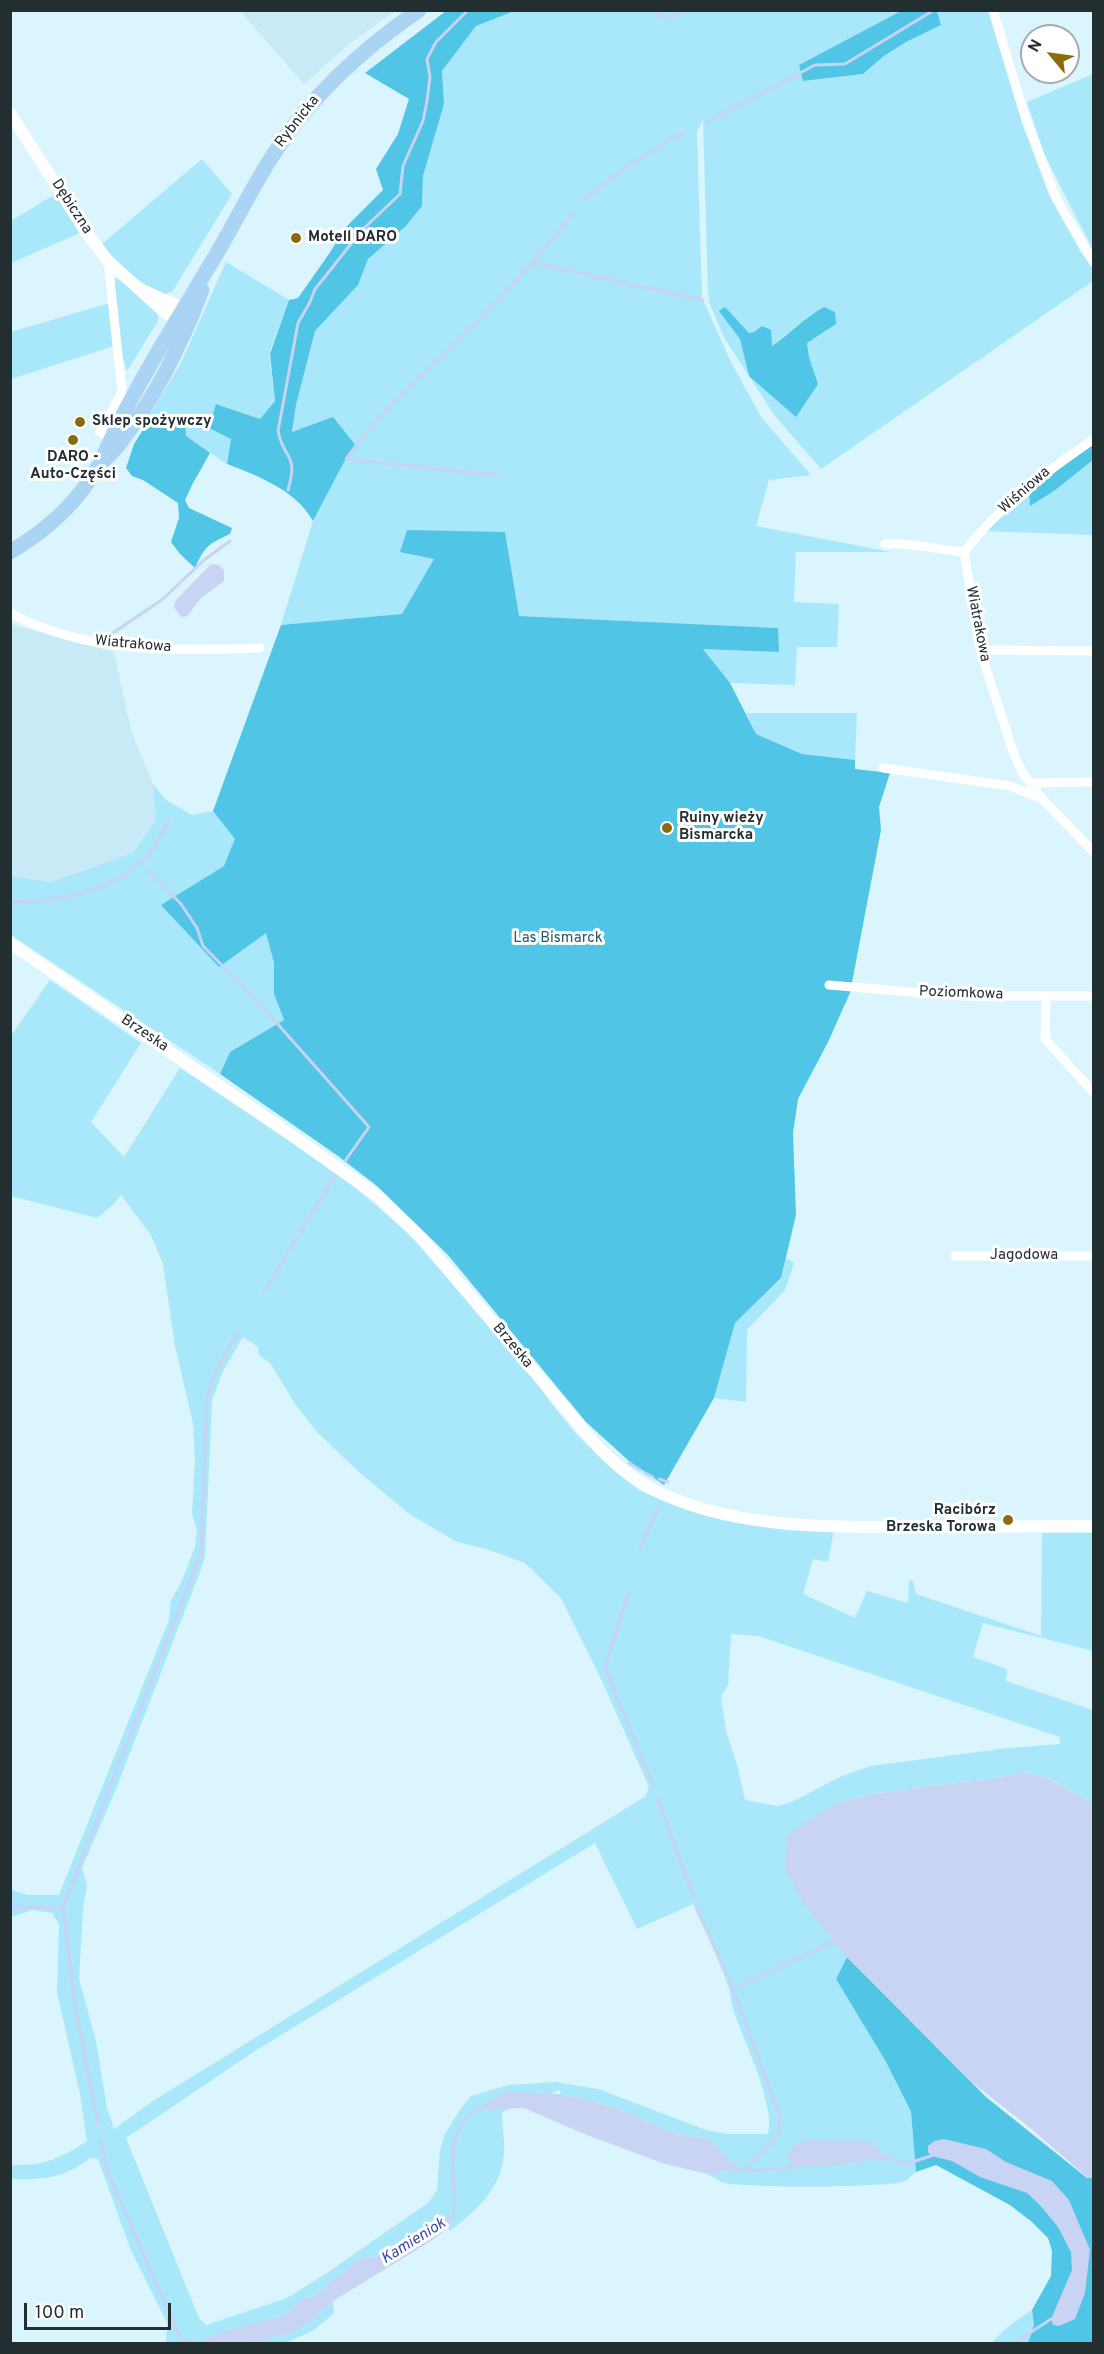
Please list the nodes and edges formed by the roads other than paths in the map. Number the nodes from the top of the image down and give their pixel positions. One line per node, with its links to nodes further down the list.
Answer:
1 (419, 10): 6 (main road, Rybnicka)
2 (993, 10): 5 (street)
3 (10, 113): 4 (street, Dębiczna)
4 (108, 261): 6 (street, Dębiczna); 8 (street)
5 (1094, 263)
6 (183, 316): 8 (main road, Rybnicka)
7 (1094, 439): 11 (street, Wiśniowa)
8 (115, 442): 10 (main road, Rybnicka)
9 (885, 544): 11 (street)
10 (10, 552)
11 (964, 552): 14 (street, Wiatrakowa)
12 (10, 614): 13 (street, Wiatrakowa)
13 (260, 648)
14 (980, 651): 15 (street); 17 (street, Wiatrakowa)
15 (1094, 651)
16 (883, 768): 20 (street, Wiatrakowa)
17 (1022, 772): 19 (street, Wiatrakowa); 20 (street)
18 (1094, 782): 19 (street)
19 (1031, 783): 21 (street, Wiatrakowa)
20 (1010, 786): 21 (street, Wiatrakowa)
21 (1042, 800): 22 (street, Wiatrakowa)
22 (1094, 852)
23 (10, 943): 30 (street, Brzeska)
24 (829, 986): 25 (street, Poziomkowa)
25 (1046, 996): 26 (street, Poziomkowa); 27 (street)
26 (1094, 996)
27 (1094, 1093)
28 (955, 1256): 29 (street, Jagodowa)
29 (1094, 1256)
30 (1094, 1526)

